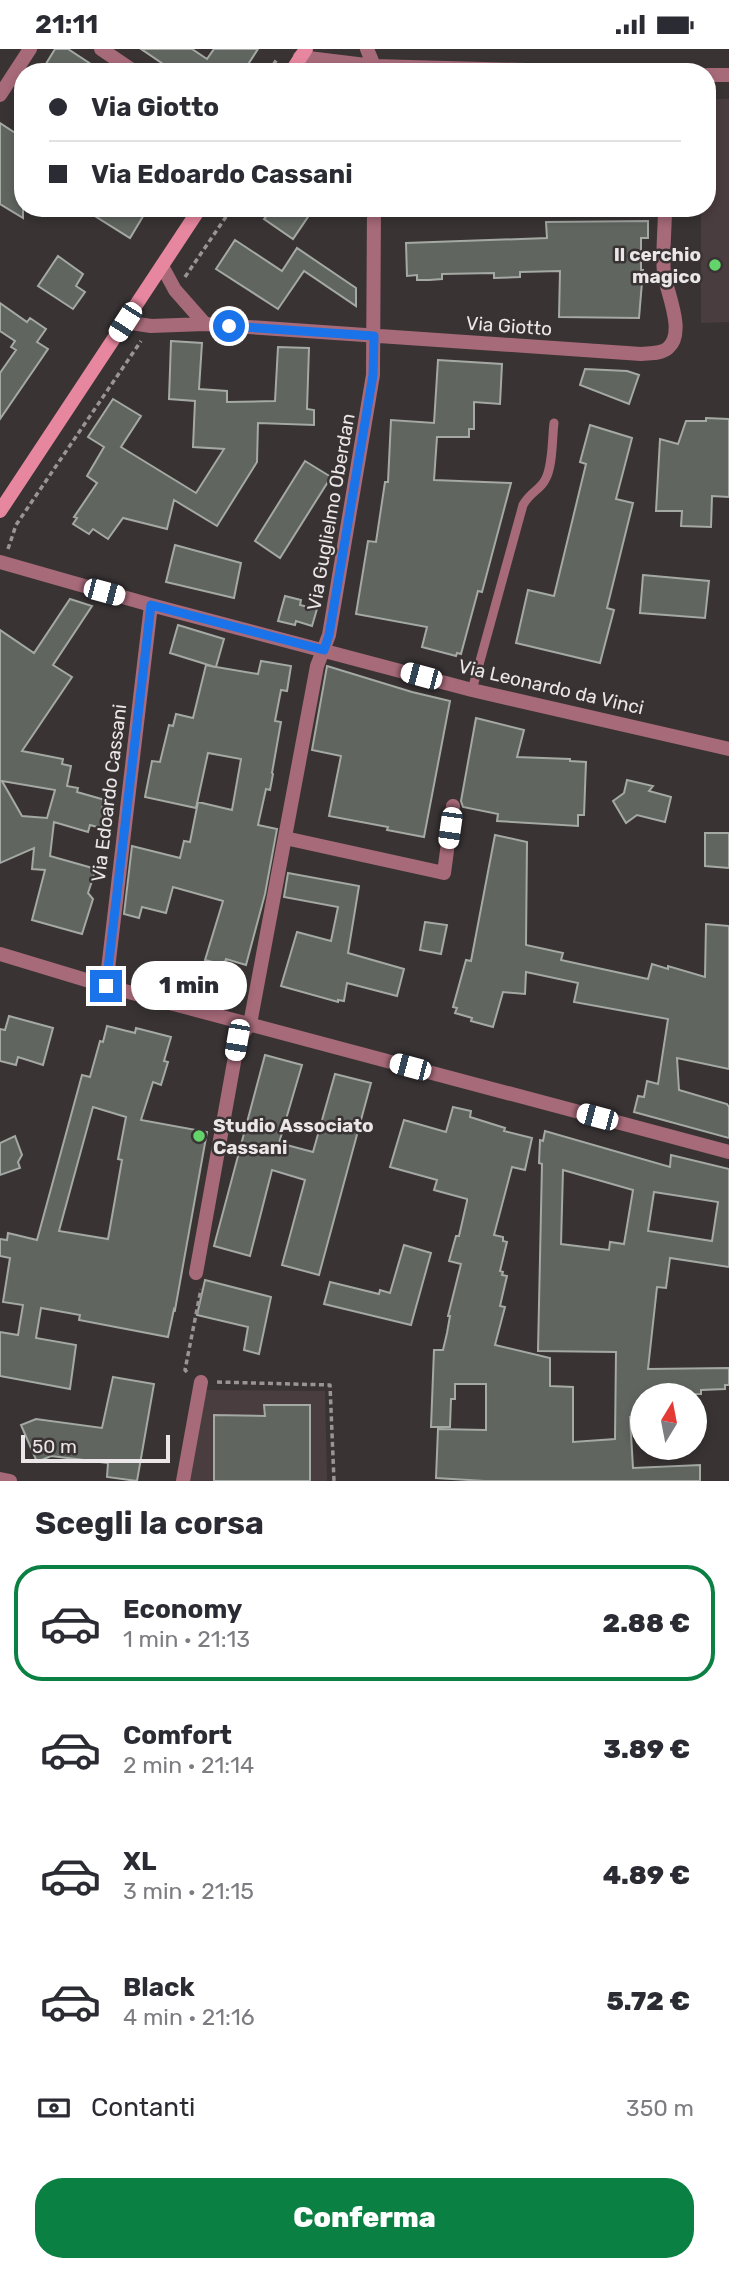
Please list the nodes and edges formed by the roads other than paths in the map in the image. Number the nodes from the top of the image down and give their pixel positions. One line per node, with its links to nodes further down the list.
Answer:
1 (101, 49): 3 (street)
2 (303, 53): 4 (street)
3 (122, 63)
4 (347, 63)
5 (14, 74): 6 (street)
6 (0, 95)
7 (194, 217): 10 (main road)
8 (374, 217): 13 (street, Via Guglielmo Oberdan)
9 (665, 217): 13 (street, Via Giotto)
10 (162, 266): 11 (main road); 12 (street)
11 (125, 322): 12 (street, Via Giotto); 15 (main road)
12 (205, 324): 13 (street, Via Giotto)
13 (374, 336): 18 (street, Via Guglielmo Oberdan)
14 (554, 423): 19 (lane)
15 (0, 511)
16 (3, 556): 17 (street, Via Leonardo da Vinci)
17 (151, 605): 18 (street, Via Leonardo da Vinci); 24 (street, Via Edoardo Cassani)
18 (324, 650): 19 (street, Via Leonardo da Vinci); 22 (street, Via Guglielmo Oberdan)
19 (472, 689): 20 (street, Via Leonardo da Vinci)
20 (729, 749)
21 (453, 806): 22 (street)
22 (285, 838): 25 (street, Via Guglielmo Oberdan)
23 (0, 954): 24 (street)
24 (106, 986): 25 (street)
25 (250, 1024): 26 (street); 27 (street, Via Guglielmo Oberdan)
26 (729, 1152)
27 (196, 1273)
28 (201, 1382): 31 (street)
29 (0, 1479): 30 (street)
30 (10, 1481)
31 (183, 1481)

